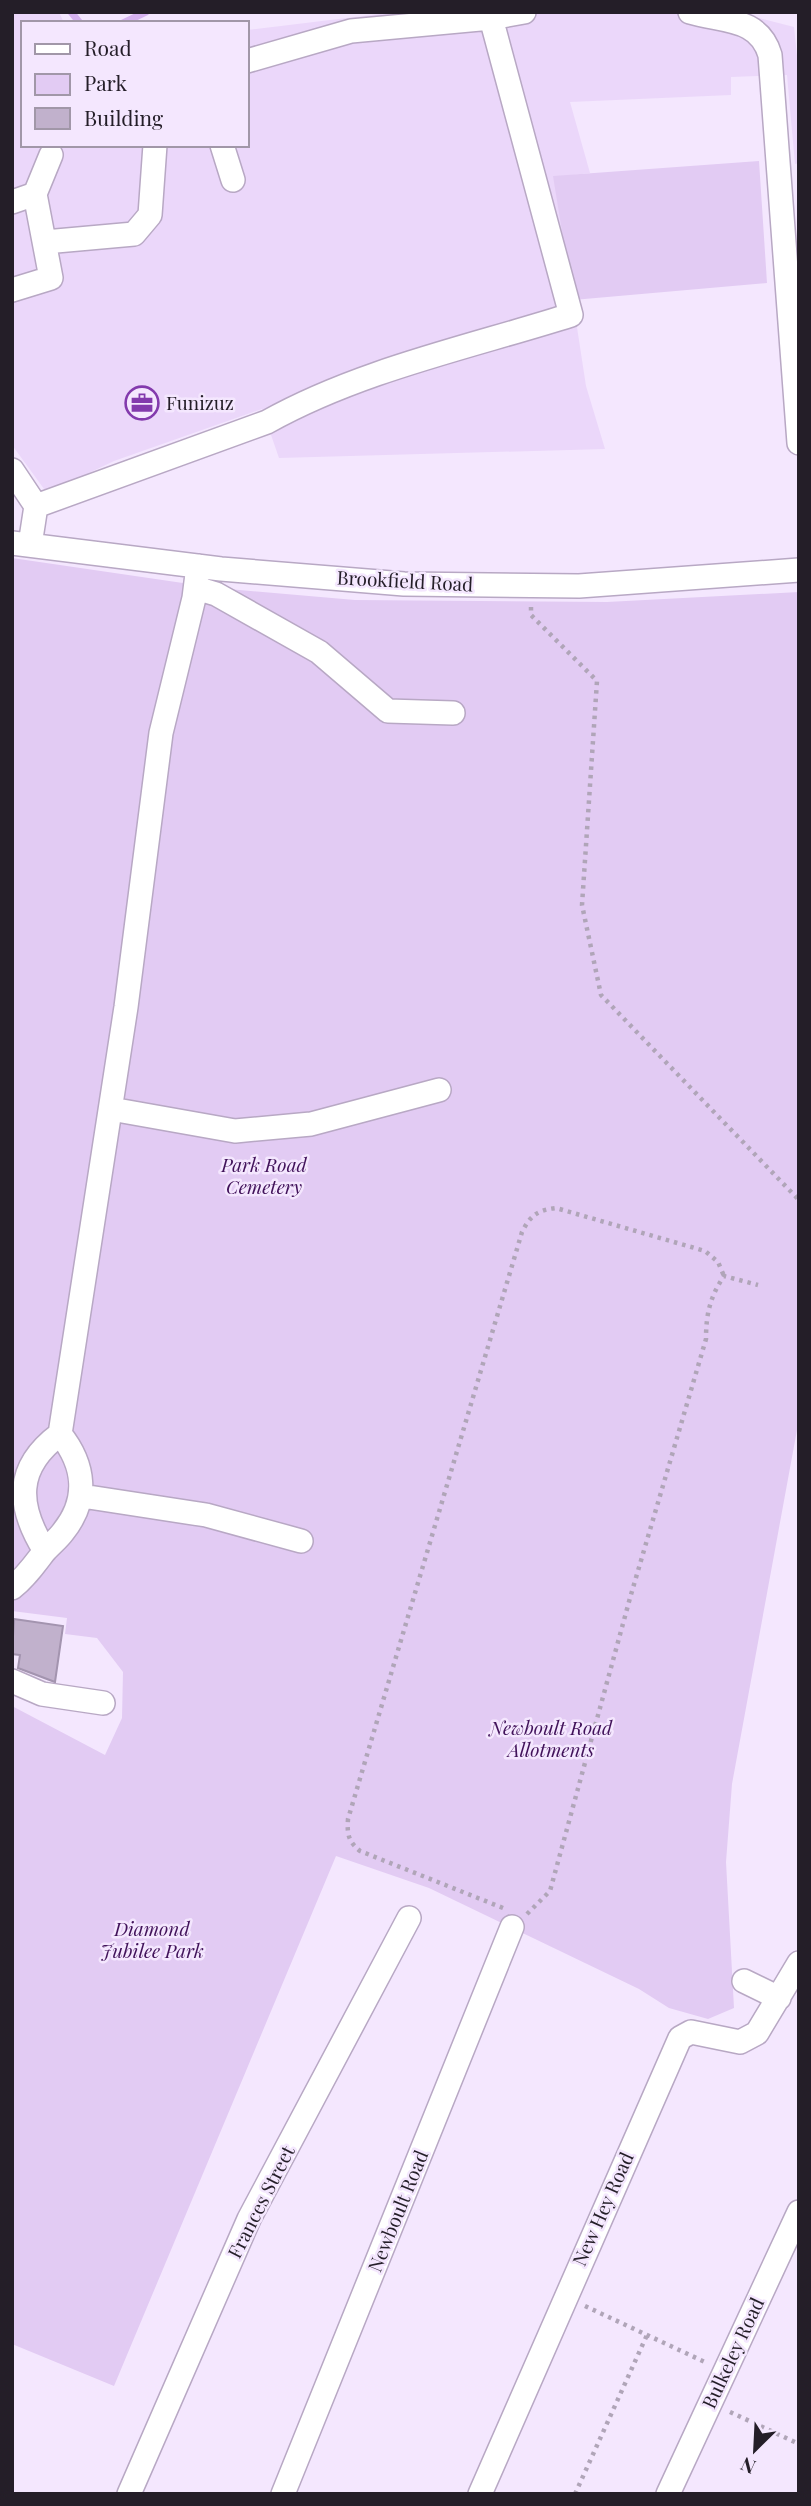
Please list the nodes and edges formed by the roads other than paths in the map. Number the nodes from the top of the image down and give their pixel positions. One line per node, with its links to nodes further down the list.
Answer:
1 (524, 12): 3 (street)
2 (691, 12): 13 (street)
3 (491, 18): 4 (street); 16 (street)
4 (248, 61)
5 (155, 147): 11 (street)
6 (223, 147): 8 (street)
7 (51, 155): 9 (street)
8 (233, 180)
9 (35, 194): 10 (street); 11 (street)
10 (12, 202)
11 (45, 242): 12 (street)
12 (12, 290)
13 (795, 322): 14 (street)
14 (799, 443)
15 (12, 470): 16 (street)
16 (36, 506): 17 (street)
17 (21, 544): 19 (street, Brookfield Road)
18 (799, 570): 19 (street, Brookfield Road)
19 (197, 577): 20 (street); 22 (street)
20 (453, 713)
21 (439, 1090): 22 (street)
22 (111, 1109): 23 (street)
23 (60, 1434): 24 (street); 26 (street)
24 (82, 1496): 25 (street); 26 (street)
25 (300, 1541)
26 (45, 1551): 27 (street)
27 (12, 1588)
28 (12, 1681): 29 (street)
29 (103, 1703)
30 (409, 1918): 36 (street, Frances Street)
31 (518, 1922): 37 (street, Newboult Road)
32 (799, 1963): 34 (street, New Hey Road)
33 (744, 1981): 34 (street)
34 (779, 1998): 38 (street, New Hey Road)
35 (799, 2212): 39 (street, Bulkeley Road)
36 (129, 2494)
37 (283, 2494)
38 (480, 2494)
39 (668, 2494)

